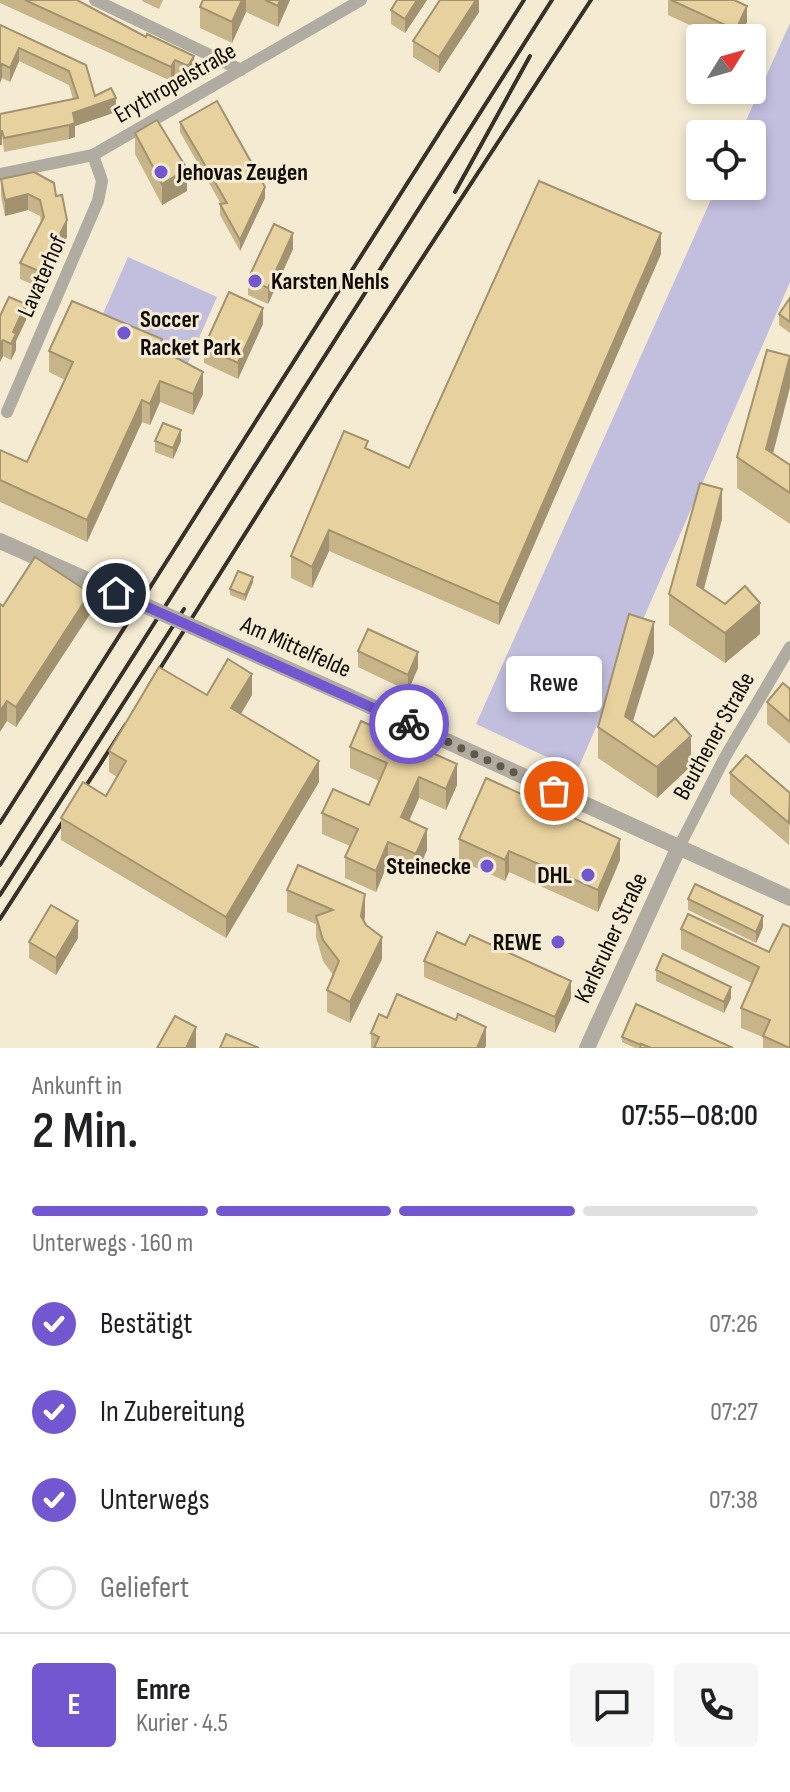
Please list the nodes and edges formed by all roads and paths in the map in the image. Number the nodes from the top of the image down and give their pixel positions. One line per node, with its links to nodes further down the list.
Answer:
1 (95, 0): 3 (street)
2 (361, 0): 3 (street, Erythropelstraße)
3 (241, 70): 4 (street, Erythropelstraße)
4 (93, 155): 5 (street, Erythropelstraße); 6 (street, Lavaterhof)
5 (0, 174)
6 (7, 412)
7 (0, 541): 9 (street, Am Mittelfelde, bridge)
8 (790, 647): 9 (street, Beuthener Straße)
9 (678, 849): 10 (street, Am Mittelfelde); 11 (street, Karlsruher Straße)
10 (790, 898)
11 (587, 1048)

